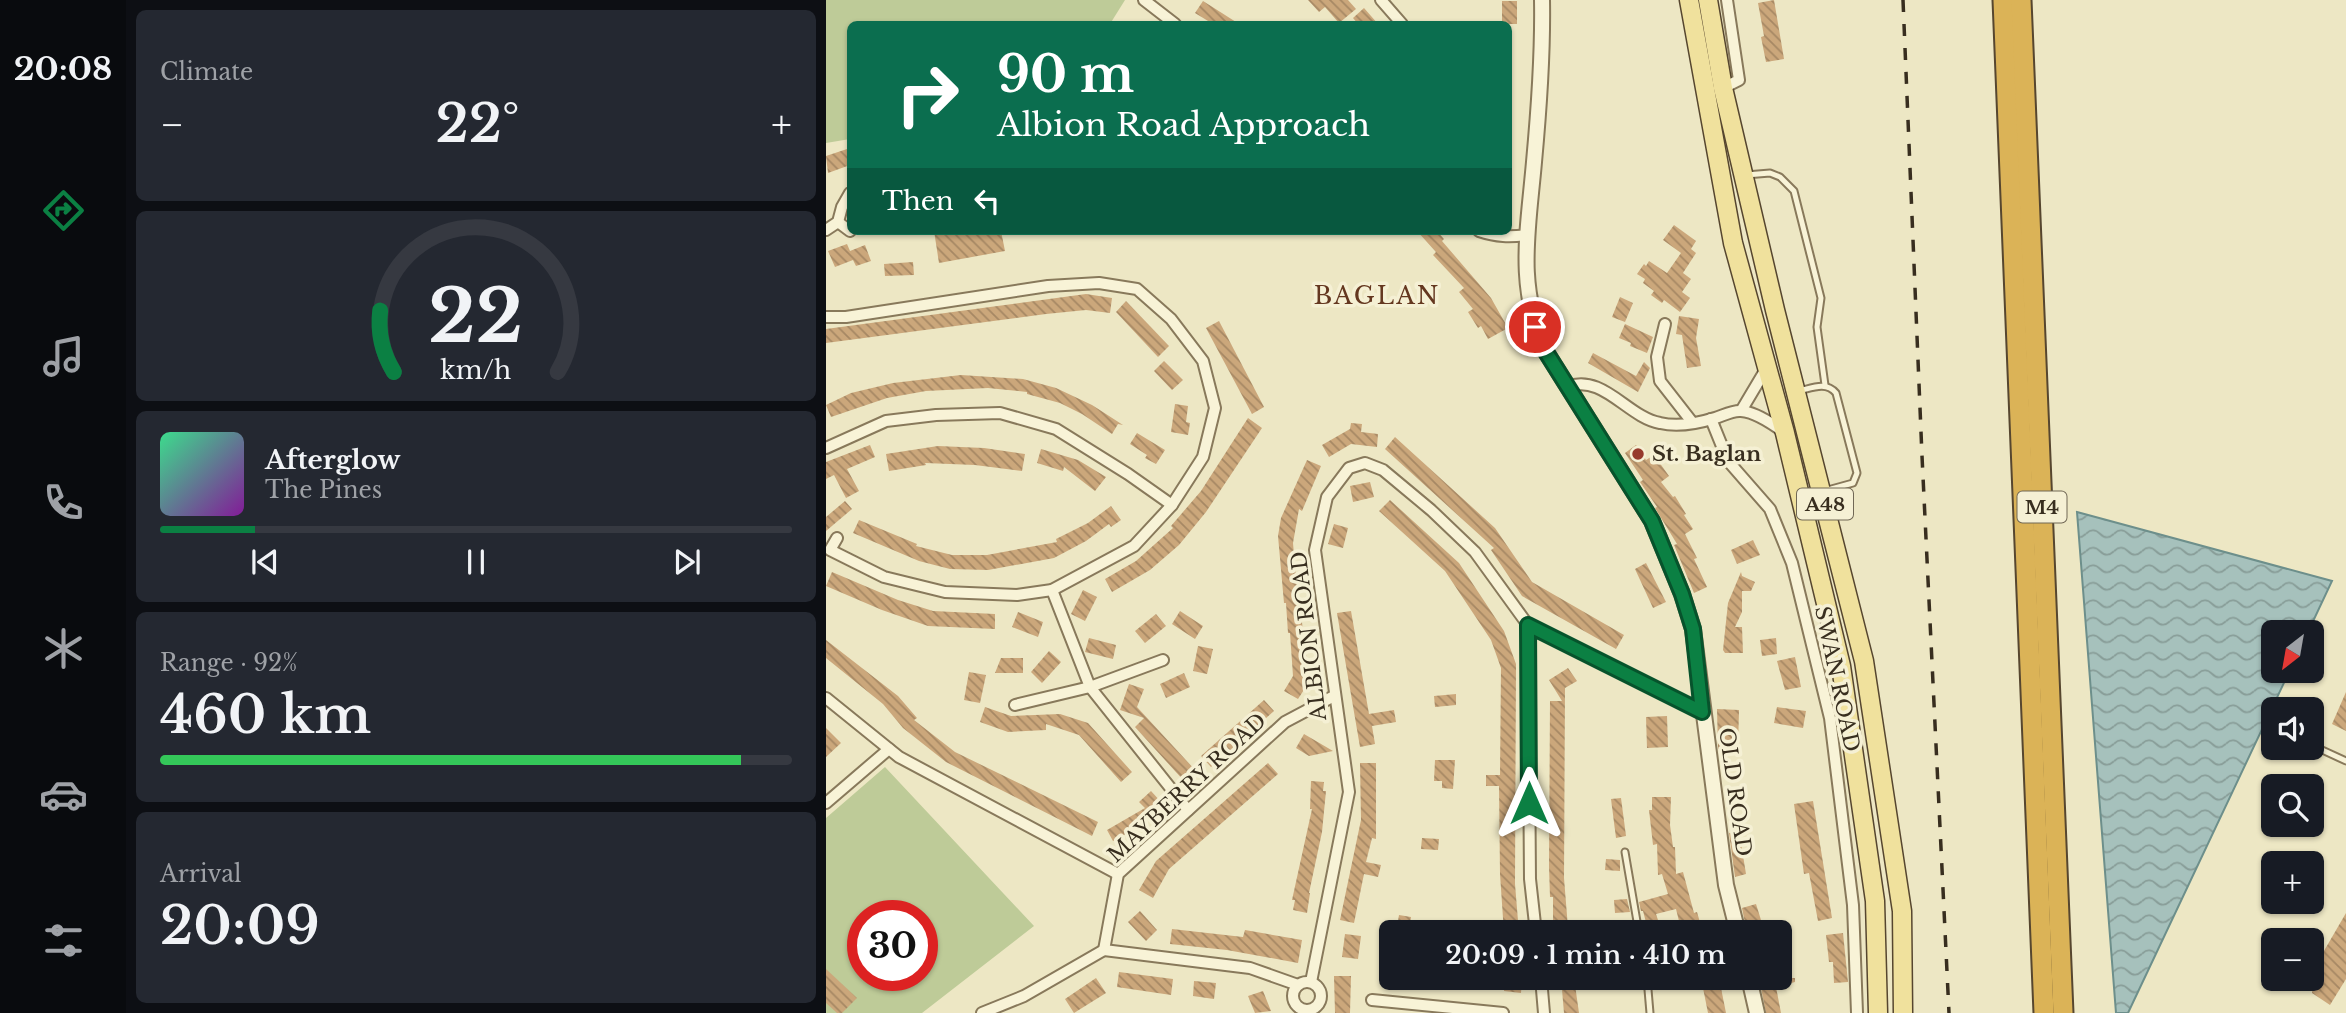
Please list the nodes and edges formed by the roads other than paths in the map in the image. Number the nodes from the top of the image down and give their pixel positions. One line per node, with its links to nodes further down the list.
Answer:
1 (1144, 0): 9 (street)
2 (1381, 0): 10 (street)
3 (1542, 0): 18 (street, OLD ROAD)
4 (1689, 0): 21 (main road, A48)
5 (1708, 0): 11 (main road, A48)
6 (1727, 0): 11 (street)
7 (2003, 0): 68 (highway, M4)
8 (2021, 0): 69 (highway, M4)
9 (1171, 21)
10 (1399, 21)
11 (1731, 84): 12 (main road, A48)
12 (1743, 175): 22 (lane); 24 (main road, A48)
13 (847, 198): 14 (street)
14 (838, 222): 15 (street); 16 (street)
15 (847, 228)
16 (826, 230)
17 (1490, 235): 18 (street)
18 (1528, 235): 23 (street, OLD ROAD)
19 (826, 317): 31 (street)
20 (1665, 324): 27 (street)
21 (1766, 369): 25 (street); 28 (main road, A48)
22 (1825, 385): 24 (lane); 30 (lane)
23 (1567, 387): 27 (street); 40 (street, OLD ROAD)
24 (1796, 392): 30 (main road, A48)
25 (1741, 411): 26 (street); 28 (street)
26 (1711, 419): 27 (street); 65 (street, SWAN ROAD)
27 (1692, 422)
28 (1784, 433): 66 (main road, A48)
29 (826, 448): 31 (street)
30 (1822, 492): 67 (main road, A48)
31 (1171, 506): 33 (street)
32 (837, 538): 33 (street)
33 (1052, 590): 36 (street)
34 (1528, 625): 37 (street, ALBION ROAD); 40 (street); 48 (street)
35 (1163, 660): 36 (street)
36 (1090, 687): 39 (street); 45 (street)
37 (1334, 696): 45 (street, MAYBERRY ROAD); 52 (street, ALBION ROAD)
38 (826, 698): 41 (street)
39 (1015, 705)
40 (1702, 712): 50 (street, OLD ROAD)
41 (889, 749): 44 (street); 47 (street)
42 (2324, 751): 43 (lane)
43 (2346, 761)
44 (826, 803)
45 (1188, 810): 47 (street, MAYBERRY ROAD)
46 (1625, 852): 49 (lane)
47 (1118, 874): 51 (street, MAYBERRY ROAD)
48 (1535, 920)
49 (1637, 920)
50 (1735, 920)
51 (1104, 950): 53 (street); 60 (street)
52 (1311, 982): 53 (street); 59 (street)
53 (1298, 985): 58 (street)
54 (1542, 990): 62 (street)
55 (1648, 990): 63 (lane)
56 (1752, 990): 64 (street)
57 (1372, 1000): 61 (street)
58 (1294, 1010): 59 (street)
59 (1315, 1010)
60 (982, 1013)
61 (1503, 1013)
62 (1544, 1013)
63 (1650, 1013)
64 (1757, 1013)
65 (1857, 1013)
66 (1878, 1013)
67 (1903, 1013)
68 (2044, 1013)
69 (2063, 1013)

